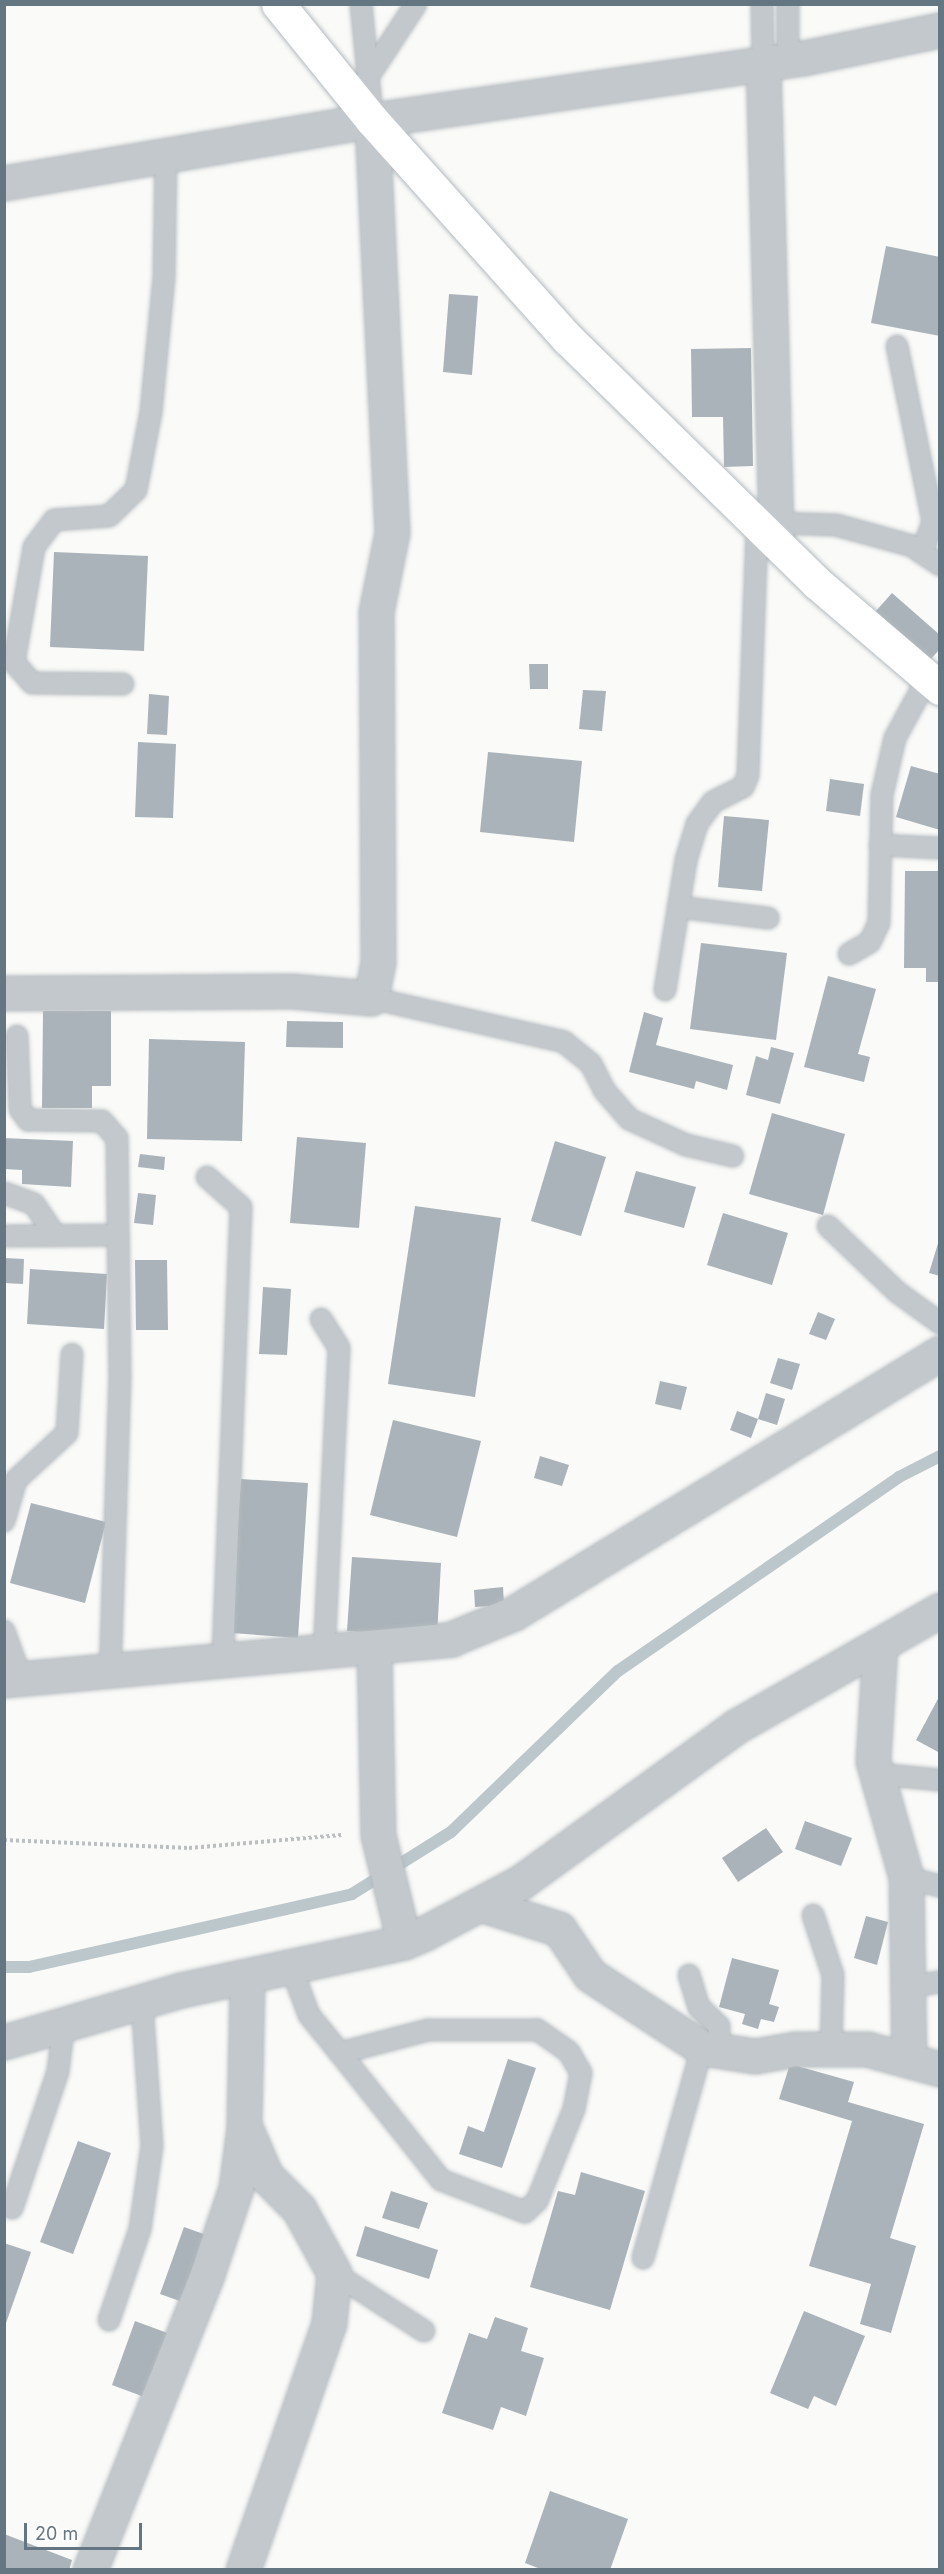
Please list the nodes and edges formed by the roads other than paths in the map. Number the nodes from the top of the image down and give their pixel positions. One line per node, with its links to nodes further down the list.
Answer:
1 (278, 4): 9 (main road)
2 (360, 4): 8 (lane)
3 (416, 4): 8 (lane)
4 (762, 4): 7 (lane)
5 (788, 4): 7 (lane)
6 (939, 30): 7 (street)
7 (776, 62): 9 (street); 13 (street)
8 (368, 77): 9 (lane)
9 (372, 120): 10 (street); 13 (main road); 25 (street)
10 (166, 155): 11 (street); 17 (lane)
11 (4, 183)
12 (897, 346): 14 (lane)
13 (770, 530): 14 (lane); 16 (main road); 20 (lane)
14 (922, 553): 15 (lane)
15 (939, 566)
16 (933, 683): 18 (lane)
17 (123, 684)
18 (880, 845): 19 (lane); 22 (lane)
19 (939, 848)
20 (678, 907): 21 (lane); 23 (lane)
21 (768, 918)
22 (849, 954)
23 (665, 990)
24 (4, 993): 25 (street)
25 (371, 998): 27 (lane)
26 (17, 1036): 33 (lane)
27 (733, 1156)
28 (207, 1177): 44 (lane)
29 (4, 1193): 31 (lane)
30 (828, 1226): 35 (lane)
31 (55, 1235): 32 (lane); 33 (lane)
32 (7, 1236)
33 (118, 1236): 45 (lane)
34 (321, 1318): 43 (lane)
35 (939, 1323)
36 (939, 1353): 42 (street)
37 (72, 1354): 38 (lane)
38 (4, 1521)
39 (939, 1610): 41 (street)
40 (4, 1631): 46 (lane)
41 (880, 1645): 47 (street); 51 (street)
42 (374, 1648): 43 (street); 53 (street)
43 (324, 1652): 44 (street)
44 (223, 1660): 45 (street)
45 (110, 1671): 46 (street)
46 (13, 1679)
47 (878, 1774): 48 (lane); 49 (street)
48 (939, 1780)
49 (906, 1877): 50 (lane); 58 (street)
50 (939, 1886)
51 (480, 1904): 53 (street); 62 (street)
52 (813, 1915): 63 (lane)
53 (404, 1942): 54 (street)
54 (291, 1967): 56 (street); 64 (lane)
55 (689, 1975): 62 (lane)
56 (247, 1977): 59 (street); 66 (street)
57 (939, 1982): 58 (lane)
58 (908, 1988): 65 (street)
59 (141, 2002): 60 (street); 70 (lane)
60 (64, 2024): 61 (street); 67 (lane)
61 (4, 2042)
62 (711, 2051): 63 (street); 68 (lane)
63 (831, 2051): 65 (street)
64 (340, 2053): 64 (lane)
65 (924, 2064)
66 (244, 2125): 69 (street); 72 (street)
67 (12, 2208)
68 (643, 2258)
69 (334, 2273): 71 (lane); 73 (street)
70 (108, 2319)
71 (424, 2331)
72 (90, 2570)
73 (243, 2570)

